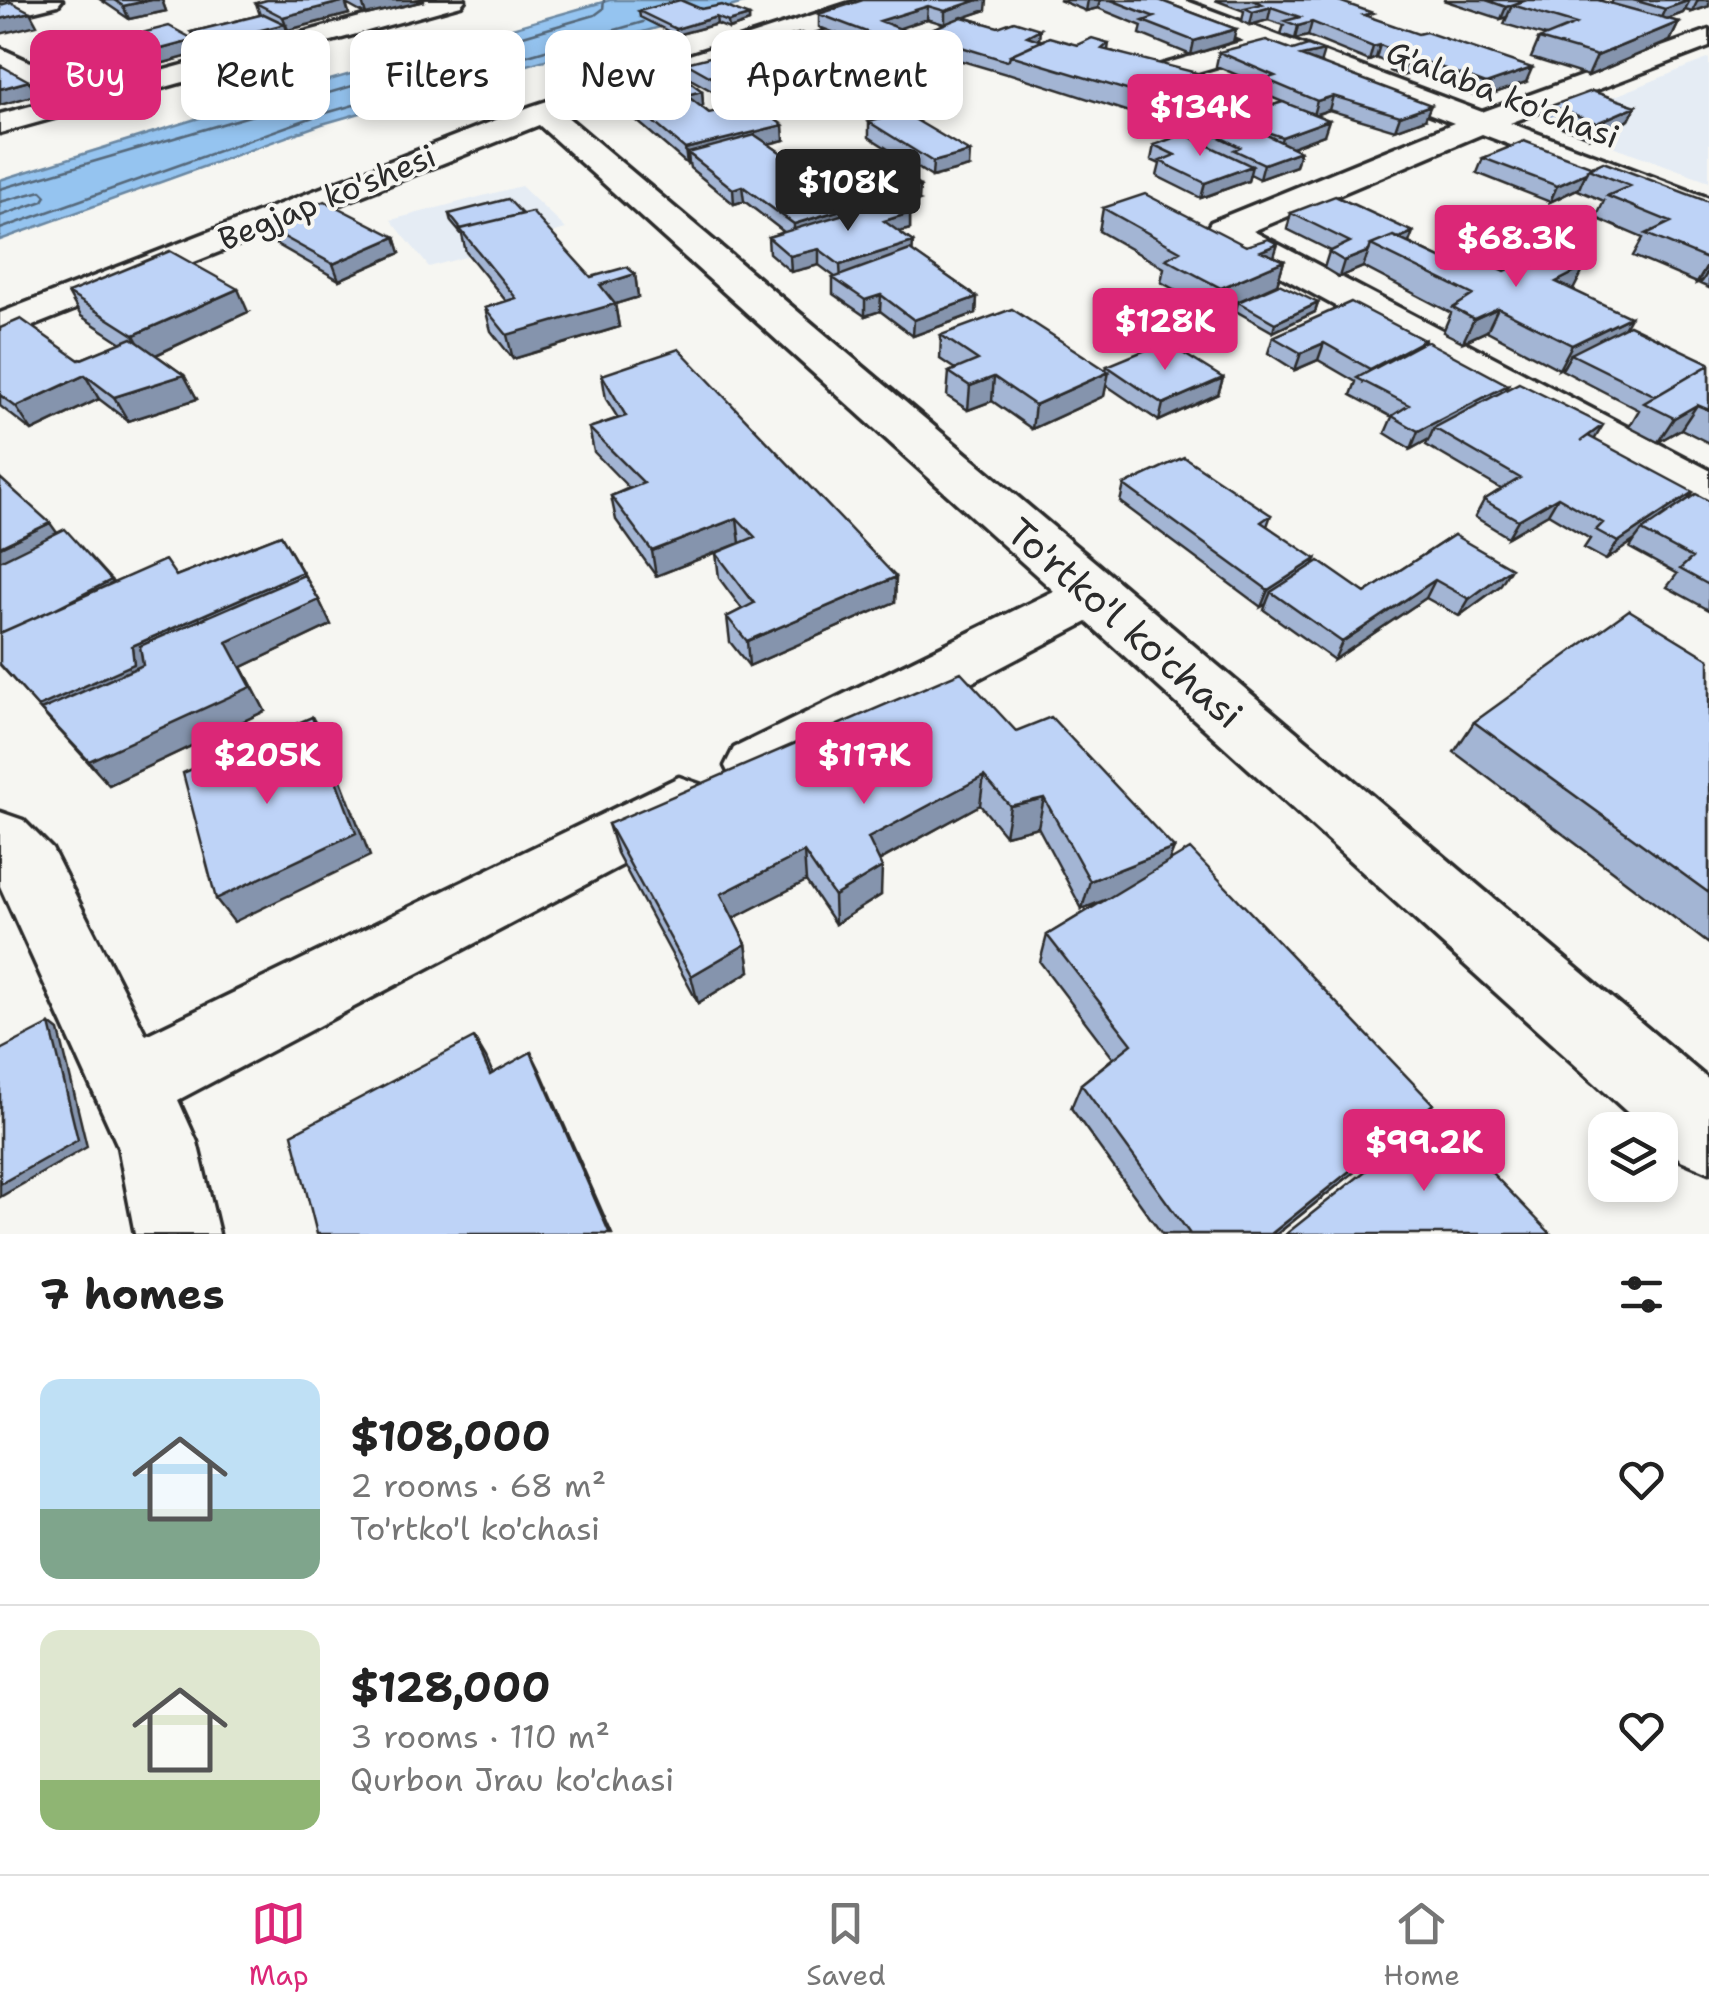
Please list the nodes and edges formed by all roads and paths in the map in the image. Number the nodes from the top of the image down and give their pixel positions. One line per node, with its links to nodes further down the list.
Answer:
1 (49, 0): 5 (street)
2 (452, 0): 12 (street)
3 (884, 0): 13 (street, Begjap ko'shesi)
4 (1161, 0): 8 (street, G'alaba ko'chasi)
5 (0, 10)
6 (1653, 34): 7 (street)
7 (1699, 41): 15 (street)
8 (1271, 42): 9 (street); 15 (street, G'alaba ko'chasi)
9 (1080, 53)
10 (0, 56): 11 (street)
11 (30, 71)
12 (161, 80)
13 (543, 112): 18 (street, Begjap ko'shesi); 20 (street, To'rtko'l ko'chasi)
14 (30, 116): 16 (street)
15 (1482, 123): 17 (street, G'alaba ko'chasi); 19 (street)
16 (0, 124)
17 (1709, 210)
18 (0, 328)
19 (1709, 490)
20 (1093, 594): 22 (street); 23 (street, To'rtko'l ko'chasi)
21 (9, 866): 22 (street)
22 (129, 1084): 24 (street)
23 (1709, 1132)
24 (178, 1234)

